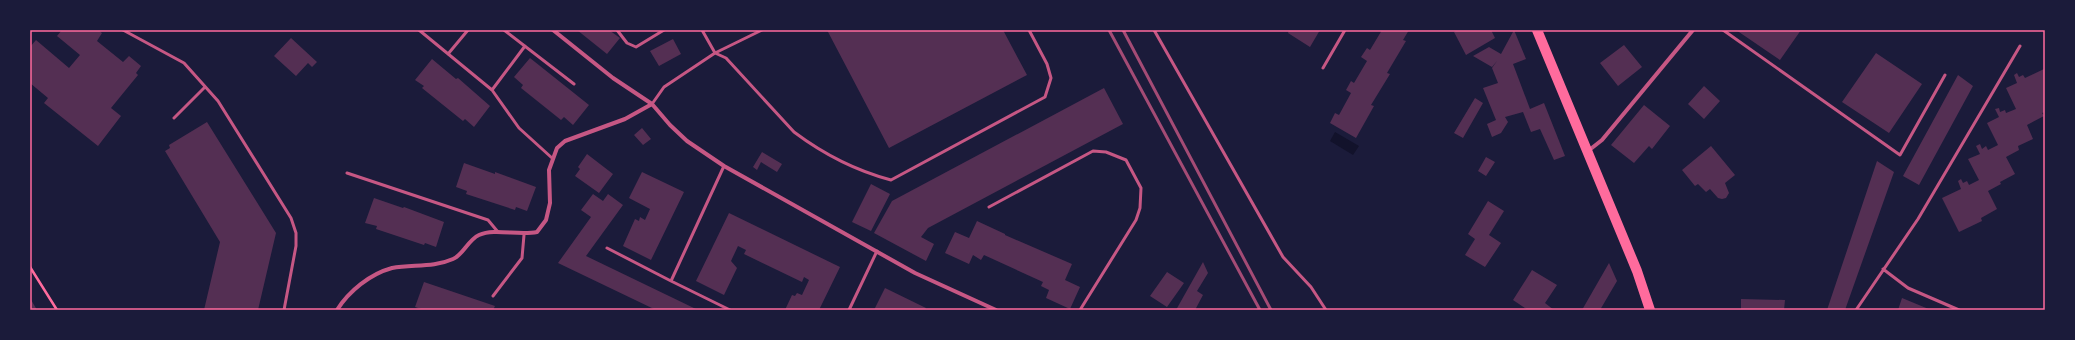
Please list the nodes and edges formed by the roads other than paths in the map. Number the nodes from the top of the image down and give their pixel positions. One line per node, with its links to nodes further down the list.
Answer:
1 (123, 30): 23 (lane)
2 (419, 30): 19 (lane)
3 (468, 30): 19 (lane)
4 (504, 30): 16 (lane)
5 (553, 30): 25 (street)
6 (617, 30): 7 (lane)
7 (664, 30)
8 (702, 30): 18 (lane)
9 (762, 30): 18 (lane)
10 (1029, 30): 18 (lane)
11 (1154, 30): 45 (lane)
12 (1345, 30): 20 (lane)
13 (1537, 30): 27 (main road)
14 (1693, 30): 27 (street)
15 (1723, 30): 21 (lane)
16 (525, 46): 22 (lane); 24 (lane)
17 (2020, 46): 36 (lane)
18 (715, 53): 25 (lane)
19 (448, 54): 24 (lane)
20 (1323, 68)
21 (1945, 75)
22 (574, 84)
23 (205, 87): 26 (lane); 39 (lane)
24 (492, 90): 28 (lane)
25 (652, 104): 28 (street); 29 (street)
26 (174, 118)
27 (1588, 151): 46 (main road)
28 (552, 158): 33 (street)
29 (724, 166): 35 (street); 37 (lane)
30 (347, 173): 32 (lane)
31 (989, 207): 44 (lane)
32 (498, 232): 33 (street); 40 (street)
33 (524, 235): 38 (lane)
34 (607, 248): 37 (lane)
35 (877, 251): 42 (lane); 43 (street)
36 (1883, 269): 47 (lane); 48 (lane)
37 (671, 281): 41 (lane)
38 (493, 296)
39 (284, 310)
40 (337, 310)
41 (730, 310)
42 (849, 310)
43 (996, 310)
44 (1080, 310)
45 (1326, 310)
46 (1650, 310)
47 (1856, 310)
48 (1959, 310)

